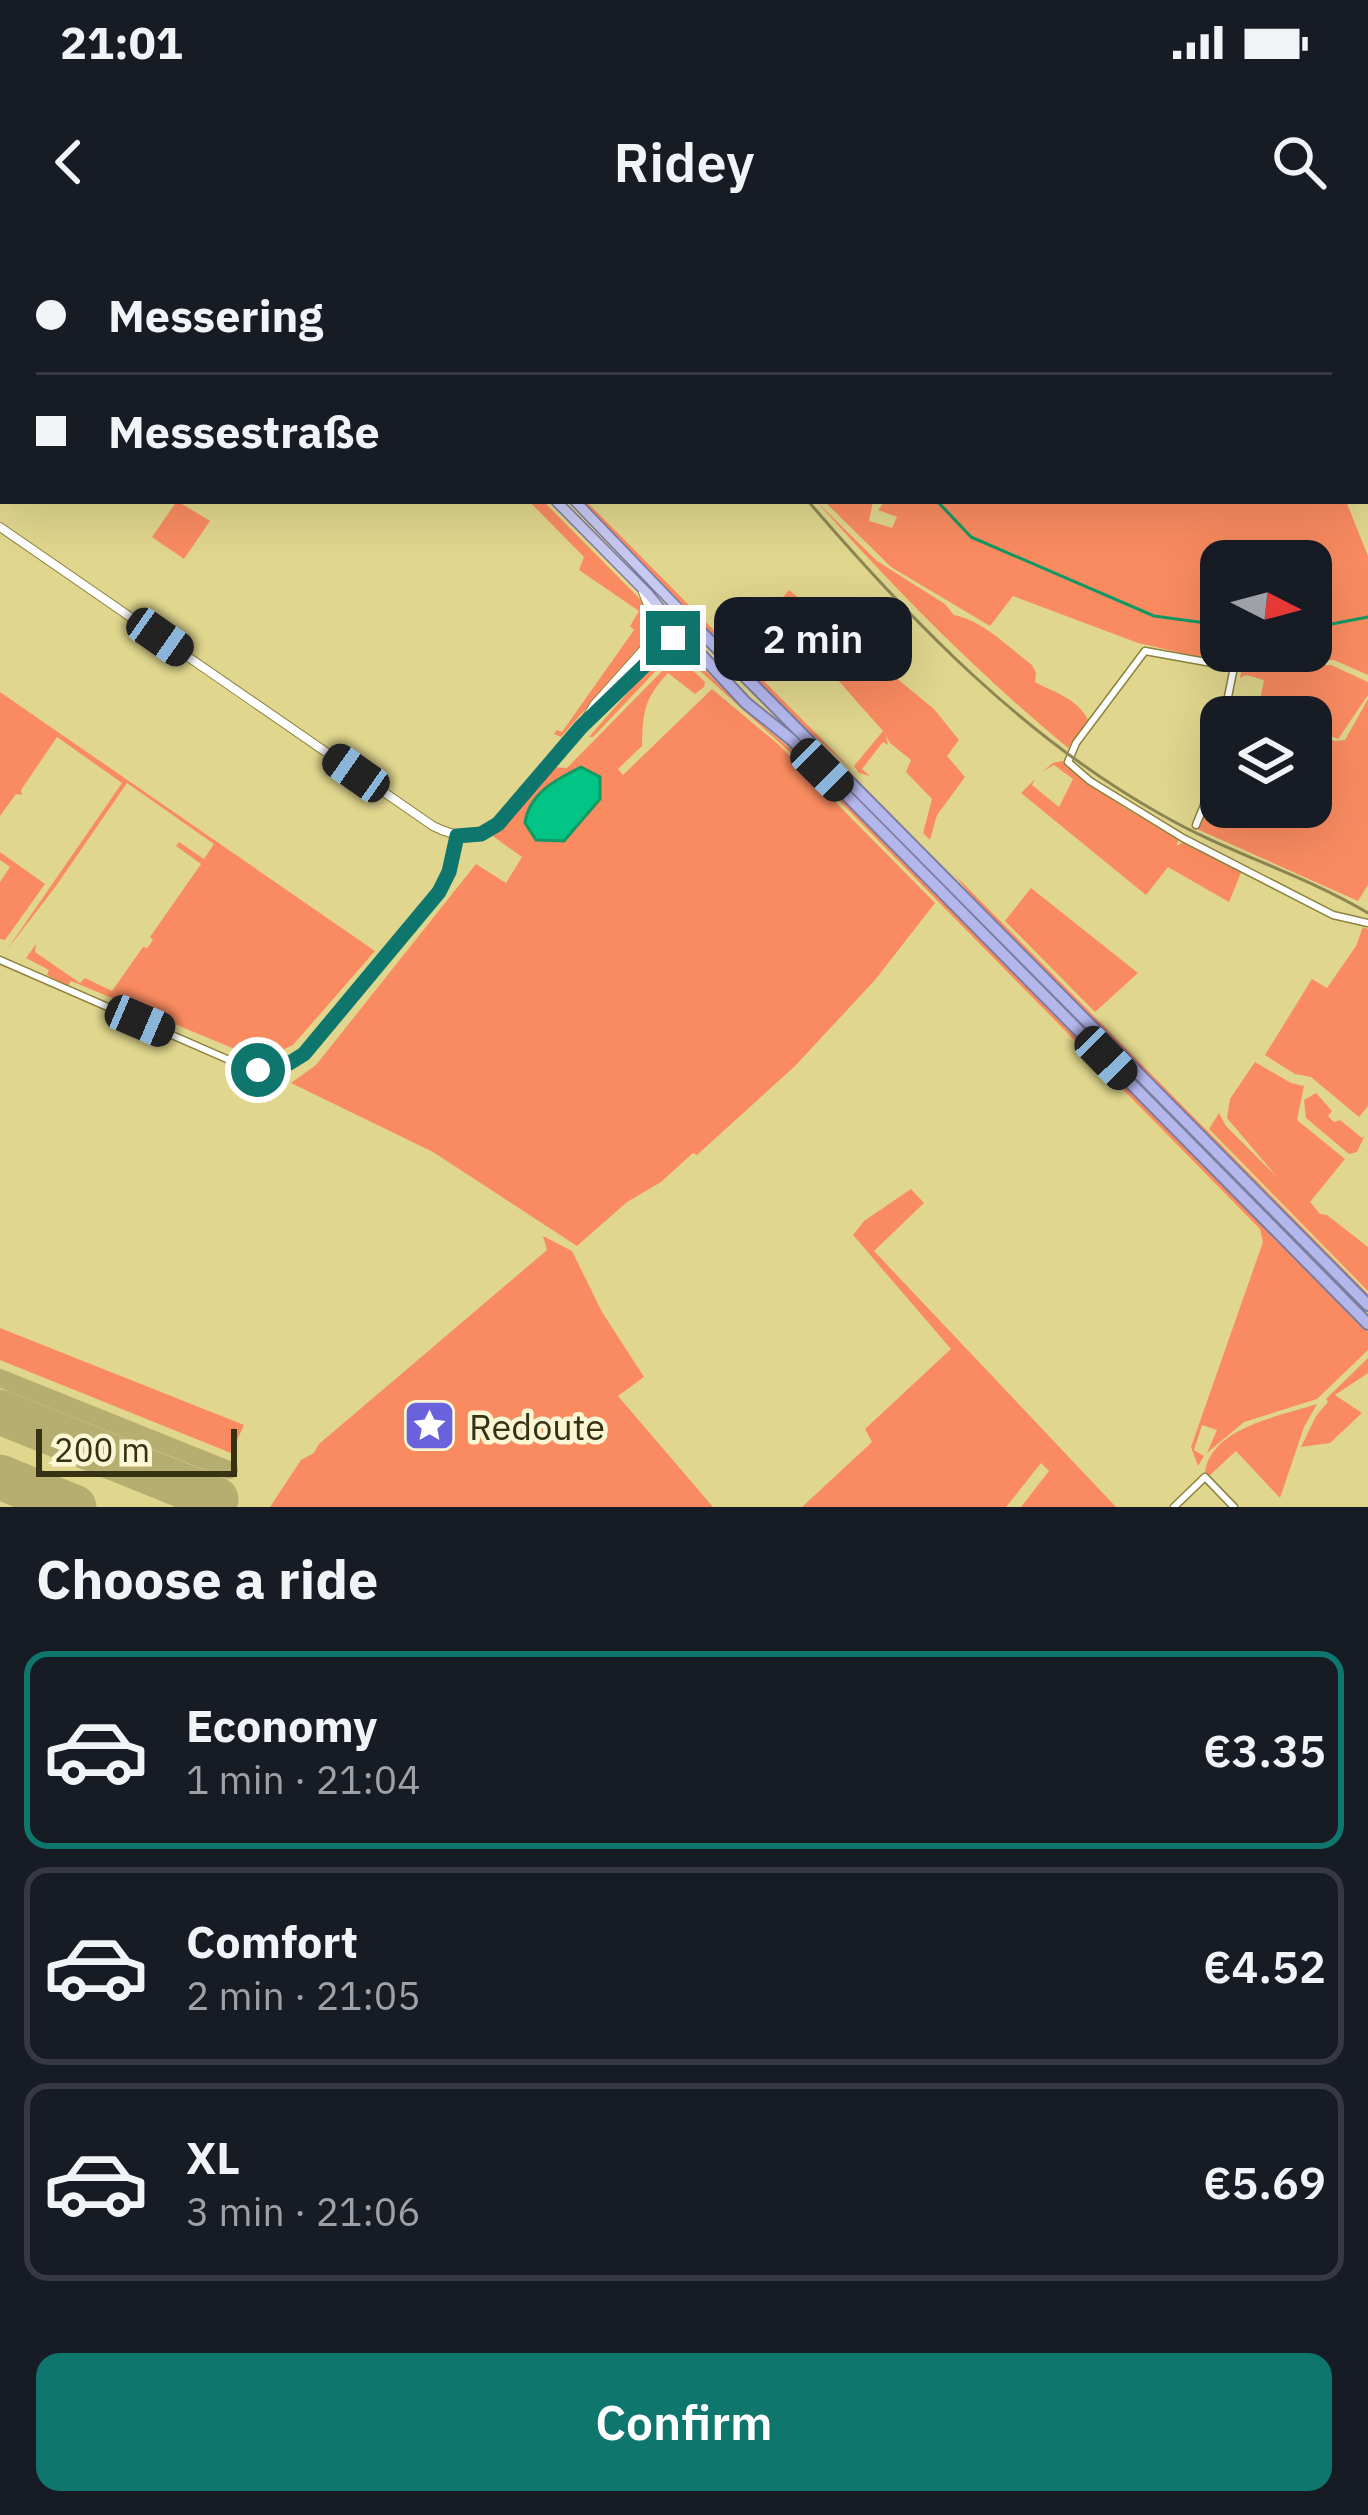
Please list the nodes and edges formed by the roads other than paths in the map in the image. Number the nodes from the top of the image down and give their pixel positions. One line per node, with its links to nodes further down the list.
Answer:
1 (559, 504): 4 (main road)
2 (578, 504): 5 (main road)
3 (0, 527): 13 (street)
4 (640, 585): 6 (main road); 8 (street)
5 (676, 607): 6 (main road); 7 (main road)
6 (678, 626): 7 (main road); 8 (street); 9 (highway)
7 (697, 628): 16 (highway)
8 (654, 647): 9 (highway); 13 (street)
9 (698, 653): 17 (highway)
10 (1228, 696): 14 (street)
11 (1200, 815): 12 (street)
12 (1196, 825)
13 (457, 836): 15 (street)
14 (1368, 923)
15 (0, 960)
16 (1368, 1305)
17 (1368, 1324)
18 (1174, 1507): 19 (street)
19 (1234, 1507)

